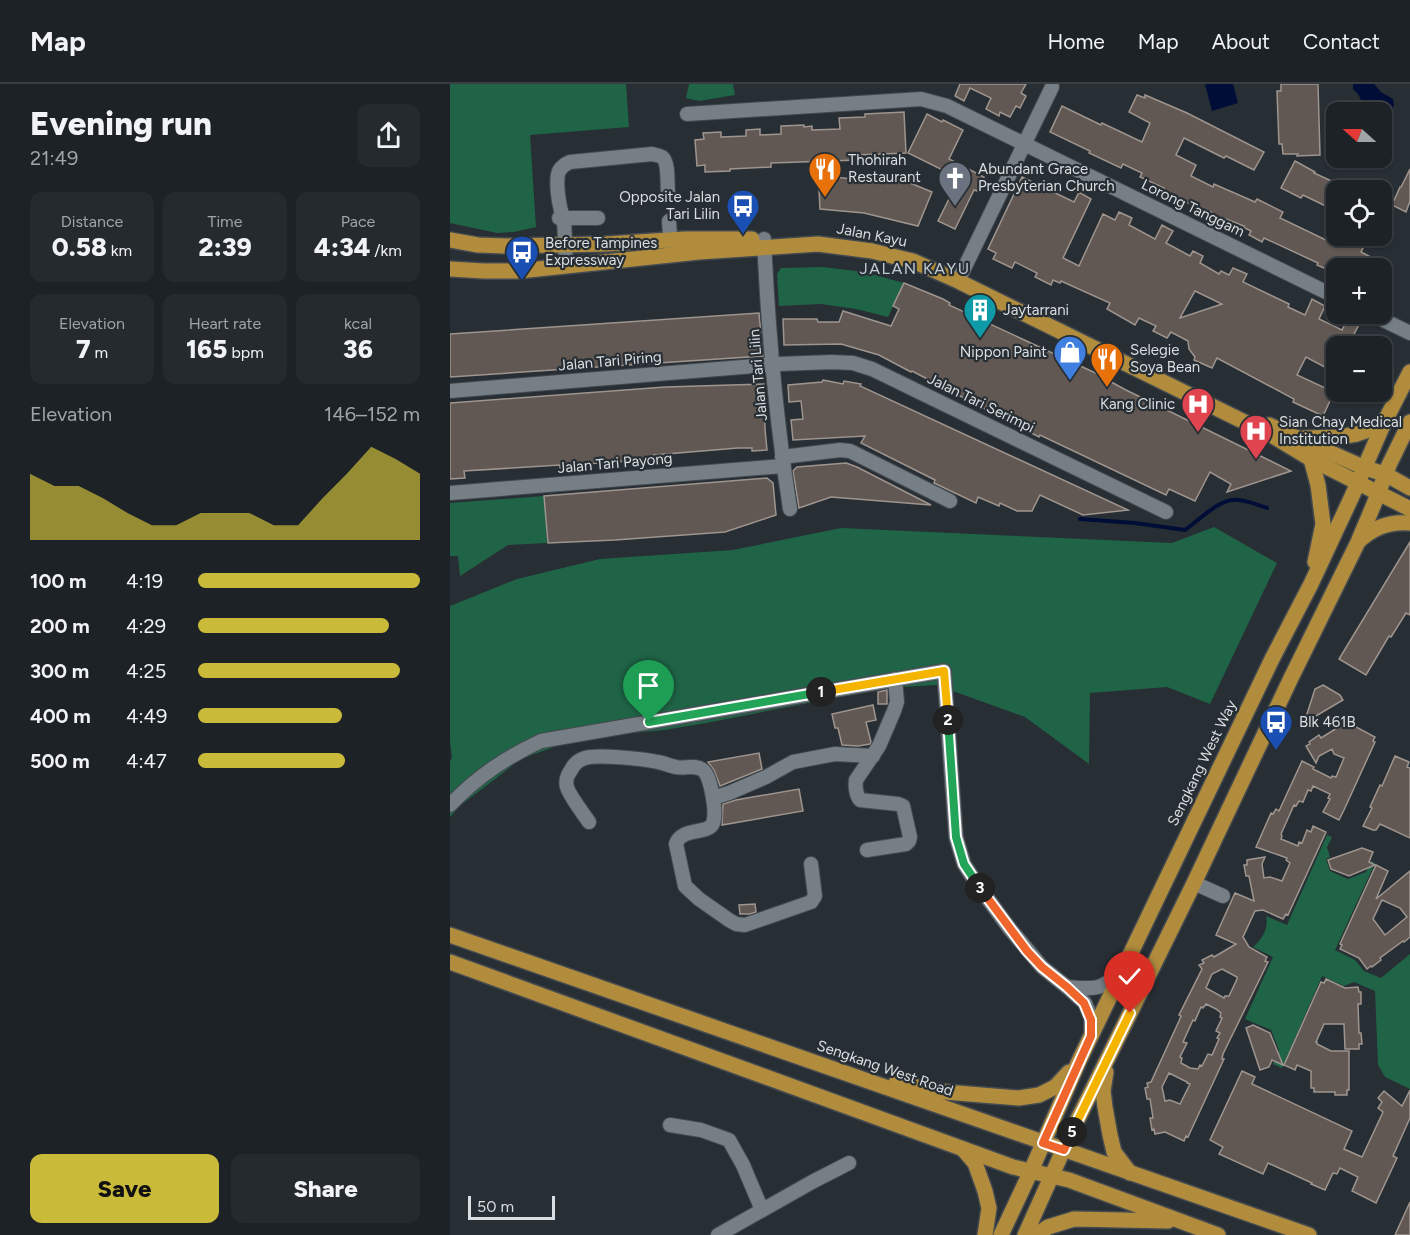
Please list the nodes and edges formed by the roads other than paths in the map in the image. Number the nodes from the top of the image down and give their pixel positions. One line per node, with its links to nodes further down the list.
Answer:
1 (1052, 87): 3 (street)
2 (687, 114): 3 (street, Lorong Tanggam)
3 (1025, 145): 14 (street); 15 (street, Lorong Tanggam)
4 (668, 192): 5 (street)
5 (561, 216): 6 (street); 10 (street)
6 (598, 218)
7 (669, 221): 11 (street)
8 (450, 240): 10 (main road, Jalan Kayu)
9 (765, 243): 11 (main road, Jalan Kayu); 14 (main road, Jalan Kayu); 18 (street, Jalan Tari Lilin)
10 (562, 245): 11 (main road, Jalan Kayu); 12 (street)
11 (670, 248): 12 (main road, Jalan Kayu)
12 (566, 266): 13 (main road, Jalan Kayu)
13 (450, 268)
14 (959, 278): 23 (main road, Jalan Kayu); 24 (main road, Jalan Kayu)
15 (1326, 292)
16 (1392, 324): 17 (street)
17 (1410, 333)
18 (773, 364): 20 (street, Jalan Tari Piring); 25 (street, Jalan Tari Lilin); 35 (street, Jalan Tari Serimpi)
19 (1410, 372): 22 (main road, Sengkang West Way)
20 (450, 391)
21 (1410, 422): 27 (main road)
22 (1383, 425): 23 (main road); 26 (main road, Sengkang West Way)
23 (1298, 438): 26 (main road, Jalan Kayu)
24 (1311, 459): 28 (main road, Jalan Kayu); 38 (main road)
25 (783, 462): 30 (street, Jalan Tari Payong); 32 (street, Jalan Tari Payong); 33 (street, Jalan Tari Lilin)
26 (1365, 468): 27 (main road, Jalan Kayu); 28 (main road, Sengkang West Way)
27 (1385, 474): 29 (main road, Jalan Kayu); 31 (main road)
28 (1358, 483): 31 (main road, Jalan Kayu); 38 (main road, Sengkang West Way)
29 (1410, 488)
30 (450, 493)
31 (1378, 493): 34 (main road, Jalan Kayu); 37 (main road)
32 (950, 501)
33 (790, 509)
34 (1410, 509)
35 (1166, 512)
36 (1410, 524): 37 (main road)
37 (1358, 542): 46 (main road)
38 (1311, 584): 50 (main road, Sengkang West Way)
39 (896, 679): 40 (street); 42 (street); 51 (street)
40 (873, 756): 41 (street); 44 (street)
41 (713, 798): 43 (street); 45 (street)
42 (450, 805)
43 (589, 822)
44 (867, 850)
45 (811, 864)
46 (1194, 883): 47 (street); 53 (main road)
47 (1223, 896)
48 (450, 934): 55 (main road, Sengkang West Road)
49 (450, 962): 58 (main road)
50 (1125, 966): 51 (street); 52 (main road, Sengkang West Way)
51 (1067, 987): 52 (street)
52 (1091, 1036): 54 (main road, Sengkang West Way)
53 (1109, 1056): 59 (main road); 62 (main road)
54 (1079, 1061): 55 (main road); 57 (main road, Sengkang West Way)
55 (852, 1075): 57 (main road, Sengkang West Road)
56 (670, 1125): 64 (street)
57 (1043, 1143): 59 (main road, Sengkang West Road); 61 (main road, Sengkang West Way)
58 (963, 1149): 61 (main road); 67 (main road)
59 (1064, 1150): 62 (main road, Sengkang West Road); 63 (main road)
60 (849, 1163): 64 (street)
61 (1031, 1171): 63 (main road); 68 (main road, Sengkang West Way)
62 (1130, 1173): 72 (main road, Sengkang West Road)
63 (1051, 1176): 65 (main road); 69 (main road)
64 (762, 1210): 66 (street)
65 (1180, 1222): 70 (main road); 71 (main road)
66 (718, 1235)
67 (986, 1235)
68 (1001, 1235)
69 (1025, 1235)
70 (1036, 1235)
71 (1218, 1235)
72 (1309, 1235)

